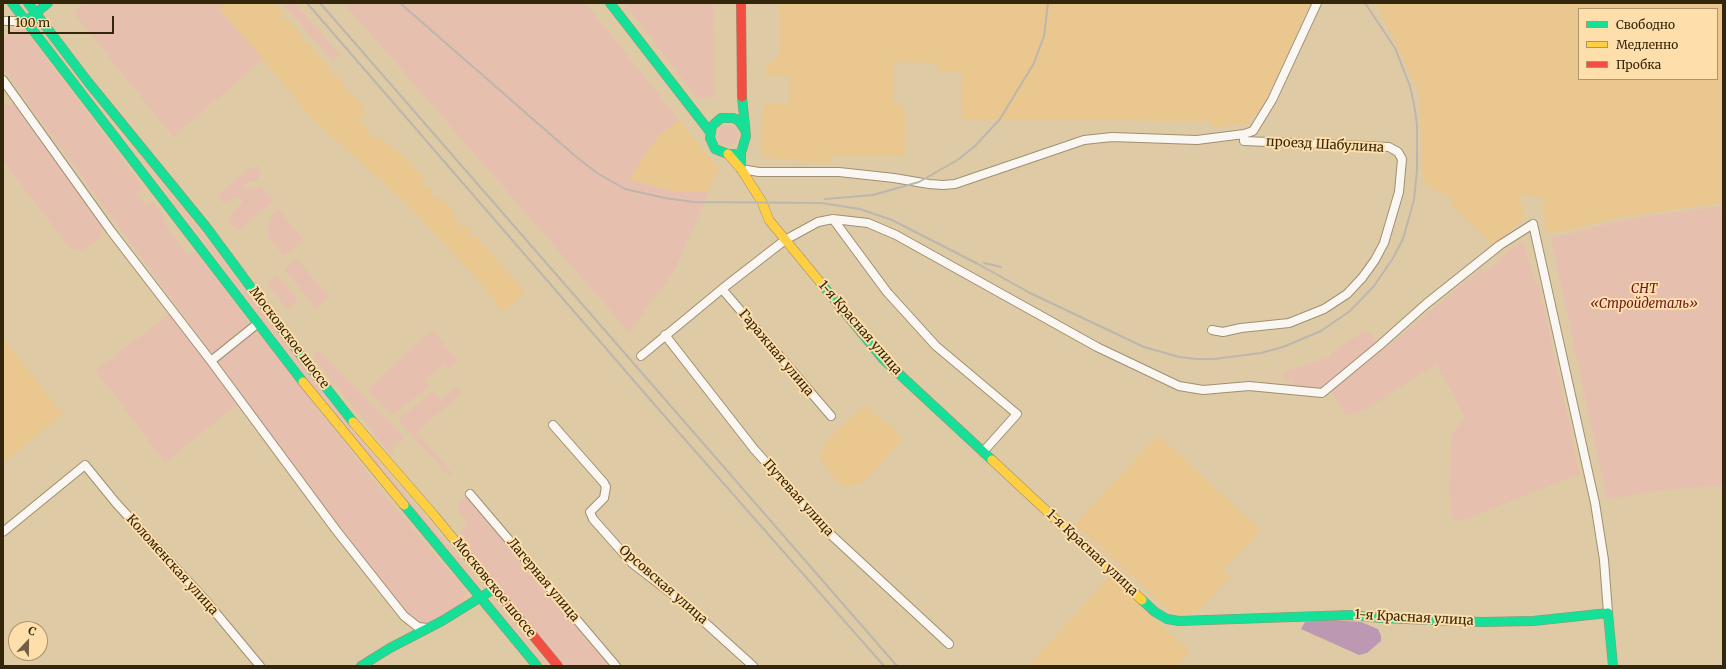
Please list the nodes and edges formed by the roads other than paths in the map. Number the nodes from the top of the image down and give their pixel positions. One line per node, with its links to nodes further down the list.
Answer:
1 (12, 3): 7 (street, Московское шоссе)
2 (28, 3): 7 (street, Московское шоссе); 8 (street, Московское шоссе)
3 (48, 3): 8 (street)
4 (610, 3): 13 (street)
5 (741, 3): 12 (street)
6 (1317, 3): 18 (street)
7 (18, 11): 9 (street, Московское шоссе); 10 (street)
8 (36, 13): 9 (street); 35 (street, Московское шоссе)
9 (26, 21): 10 (street); 25 (street, Московское шоссе)
10 (4, 22)
11 (3, 80): 29 (street)
12 (742, 105): 14 (street); 16 (street)
13 (698, 117): 15 (street); 17 (street)
14 (733, 118): 15 (street); 16 (street)
15 (716, 122): 17 (street)
16 (746, 130): 19 (street)
17 (710, 132): 20 (street)
18 (1244, 134): 21 (street); 26 (street, проезд Шабулина)
19 (742, 147): 20 (street); 21 (street)
20 (728, 154): 21 (street, 1-я Красная улица)
21 (741, 169): 23 (street, 1-я Красная улица)
22 (833, 219): 23 (street); 32 (street); 37 (street)
23 (785, 240): 24 (street); 32 (street, 1-я Красная улица)
24 (722, 289): 27 (street); 30 (street, Гаражная улица)
25 (257, 324): 29 (street); 36 (street, Московское шоссе)
26 (1212, 330)
27 (666, 335): 28 (street); 39 (street, Путевая улица)
28 (641, 356)
29 (211, 361): 38 (street)
30 (830, 416)
31 (553, 425): 45 (street, Орсовская улица)
32 (982, 452): 37 (street, 1-я Красная улица)
33 (470, 494): 44 (street, Лагерная улица)
34 (3, 532): 40 (street, Коломенская улица)
35 (494, 589): 36 (street); 43 (street, Московское шоссе)
36 (479, 598): 38 (street); 42 (street, Московское шоссе)
37 (1608, 613): 46 (street)
38 (428, 628): 41 (street)
39 (949, 644)
40 (260, 666)
41 (361, 666)
42 (537, 666)
43 (558, 666)
44 (616, 666)
45 (753, 666)
46 (1613, 666)

